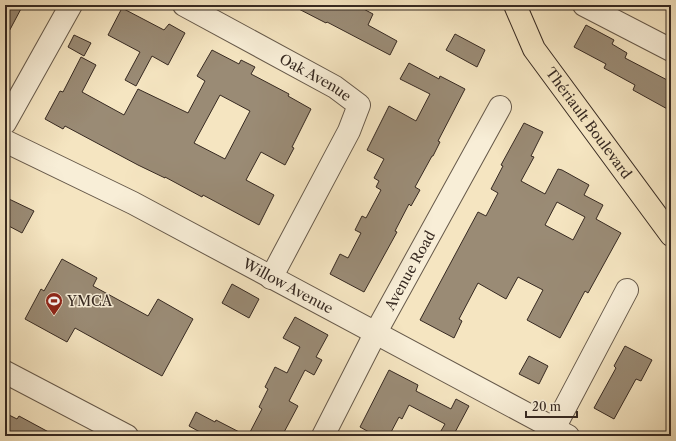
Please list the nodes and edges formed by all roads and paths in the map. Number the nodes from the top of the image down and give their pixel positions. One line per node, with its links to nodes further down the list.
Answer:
1 (71, 5): 7 (street)
2 (184, 5): 10 (street, Oak Avenue)
3 (515, 5): 9 (main road, Thériault Boulevard)
4 (584, 5): 5 (street)
5 (671, 50)
6 (500, 106): 12 (street, Avenue Road)
7 (5, 123)
8 (5, 141): 10 (street, Willow Avenue)
9 (671, 236)
10 (271, 278): 12 (street, Willow Avenue)
11 (627, 290): 14 (street)
12 (376, 332): 14 (street, Willow Avenue); 16 (street, Avenue Road)
13 (5, 372): 15 (street)
14 (558, 433)
15 (127, 436)
16 (322, 436)

